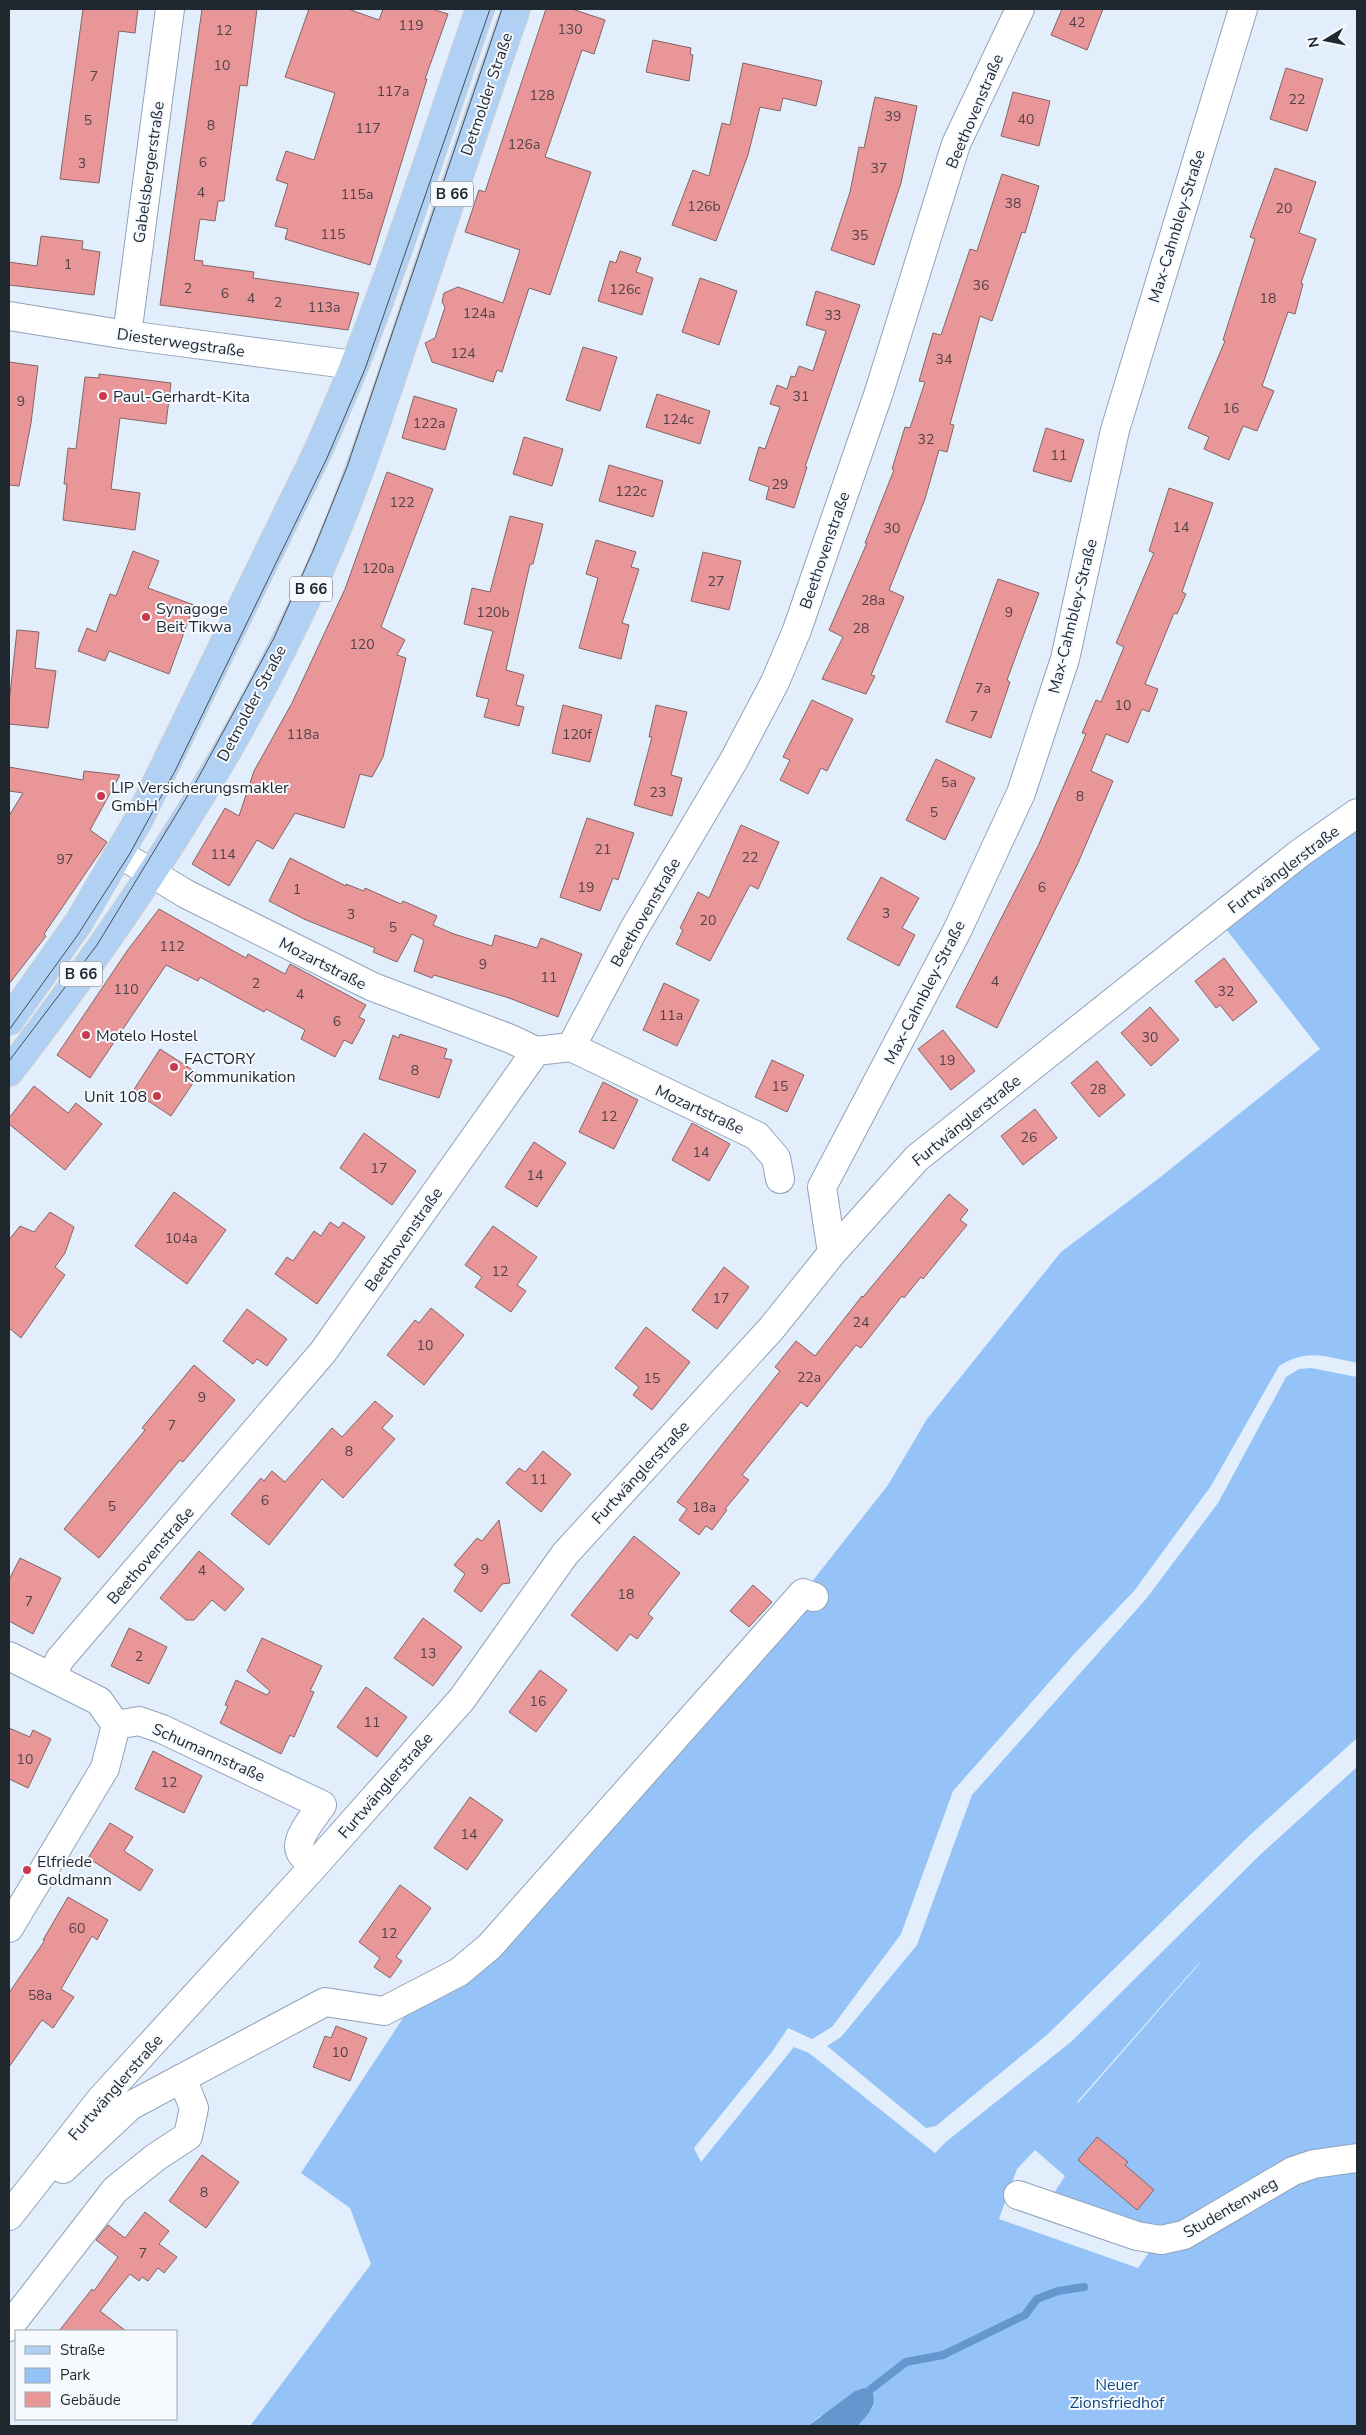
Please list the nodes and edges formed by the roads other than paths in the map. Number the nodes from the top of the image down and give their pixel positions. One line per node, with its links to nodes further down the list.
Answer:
1 (170, 9): 7 (street, Gabelsbergerstraße)
2 (480, 9): 8 (main road, Detmolder Straße / B 66)
3 (516, 9): 9 (main road, Detmolder Straße / B 66)
4 (1020, 9): 14 (street, Beethovenstraße)
5 (1243, 9): 18 (street, Max-Cahnbley-Straße)
6 (9, 316): 7 (street, Diesterwegstraße)
7 (127, 335): 8 (street, Diesterwegstraße)
8 (354, 365): 9 (main road); 11 (main road, Detmolder Straße / B 66)
9 (391, 380): 12 (main road, Detmolder Straße / B 66)
10 (1357, 813): 18 (street, Furtwänglerstraße)
11 (120, 854): 12 (street, Mozartstraße); 13 (main road, Detmolder Straße / B 66)
12 (152, 875): 15 (street, Mozartstraße); 16 (main road, Detmolder Straße / B 66)
13 (9, 1021)
14 (571, 1048): 15 (street); 17 (street, Mozartstraße)
15 (536, 1051): 21 (street, Beethovenstraße)
16 (9, 1072)
17 (780, 1179)
18 (832, 1253): 23 (street, Furtwänglerstraße)
19 (814, 1597): 25 (street, Furtwänglerstraße)
20 (9, 1656): 21 (street)
21 (52, 1676): 22 (street)
22 (116, 1725): 23 (street, Schumannstraße); 24 (street)
23 (314, 1866): 28 (street, Furtwänglerstraße)
24 (9, 1928)
25 (182, 2078): 28 (street, Furtwänglerstraße); 29 (street)
26 (1357, 2158): 27 (street, Studentenweg)
27 (1018, 2195)
28 (9, 2217)
29 (9, 2327)

